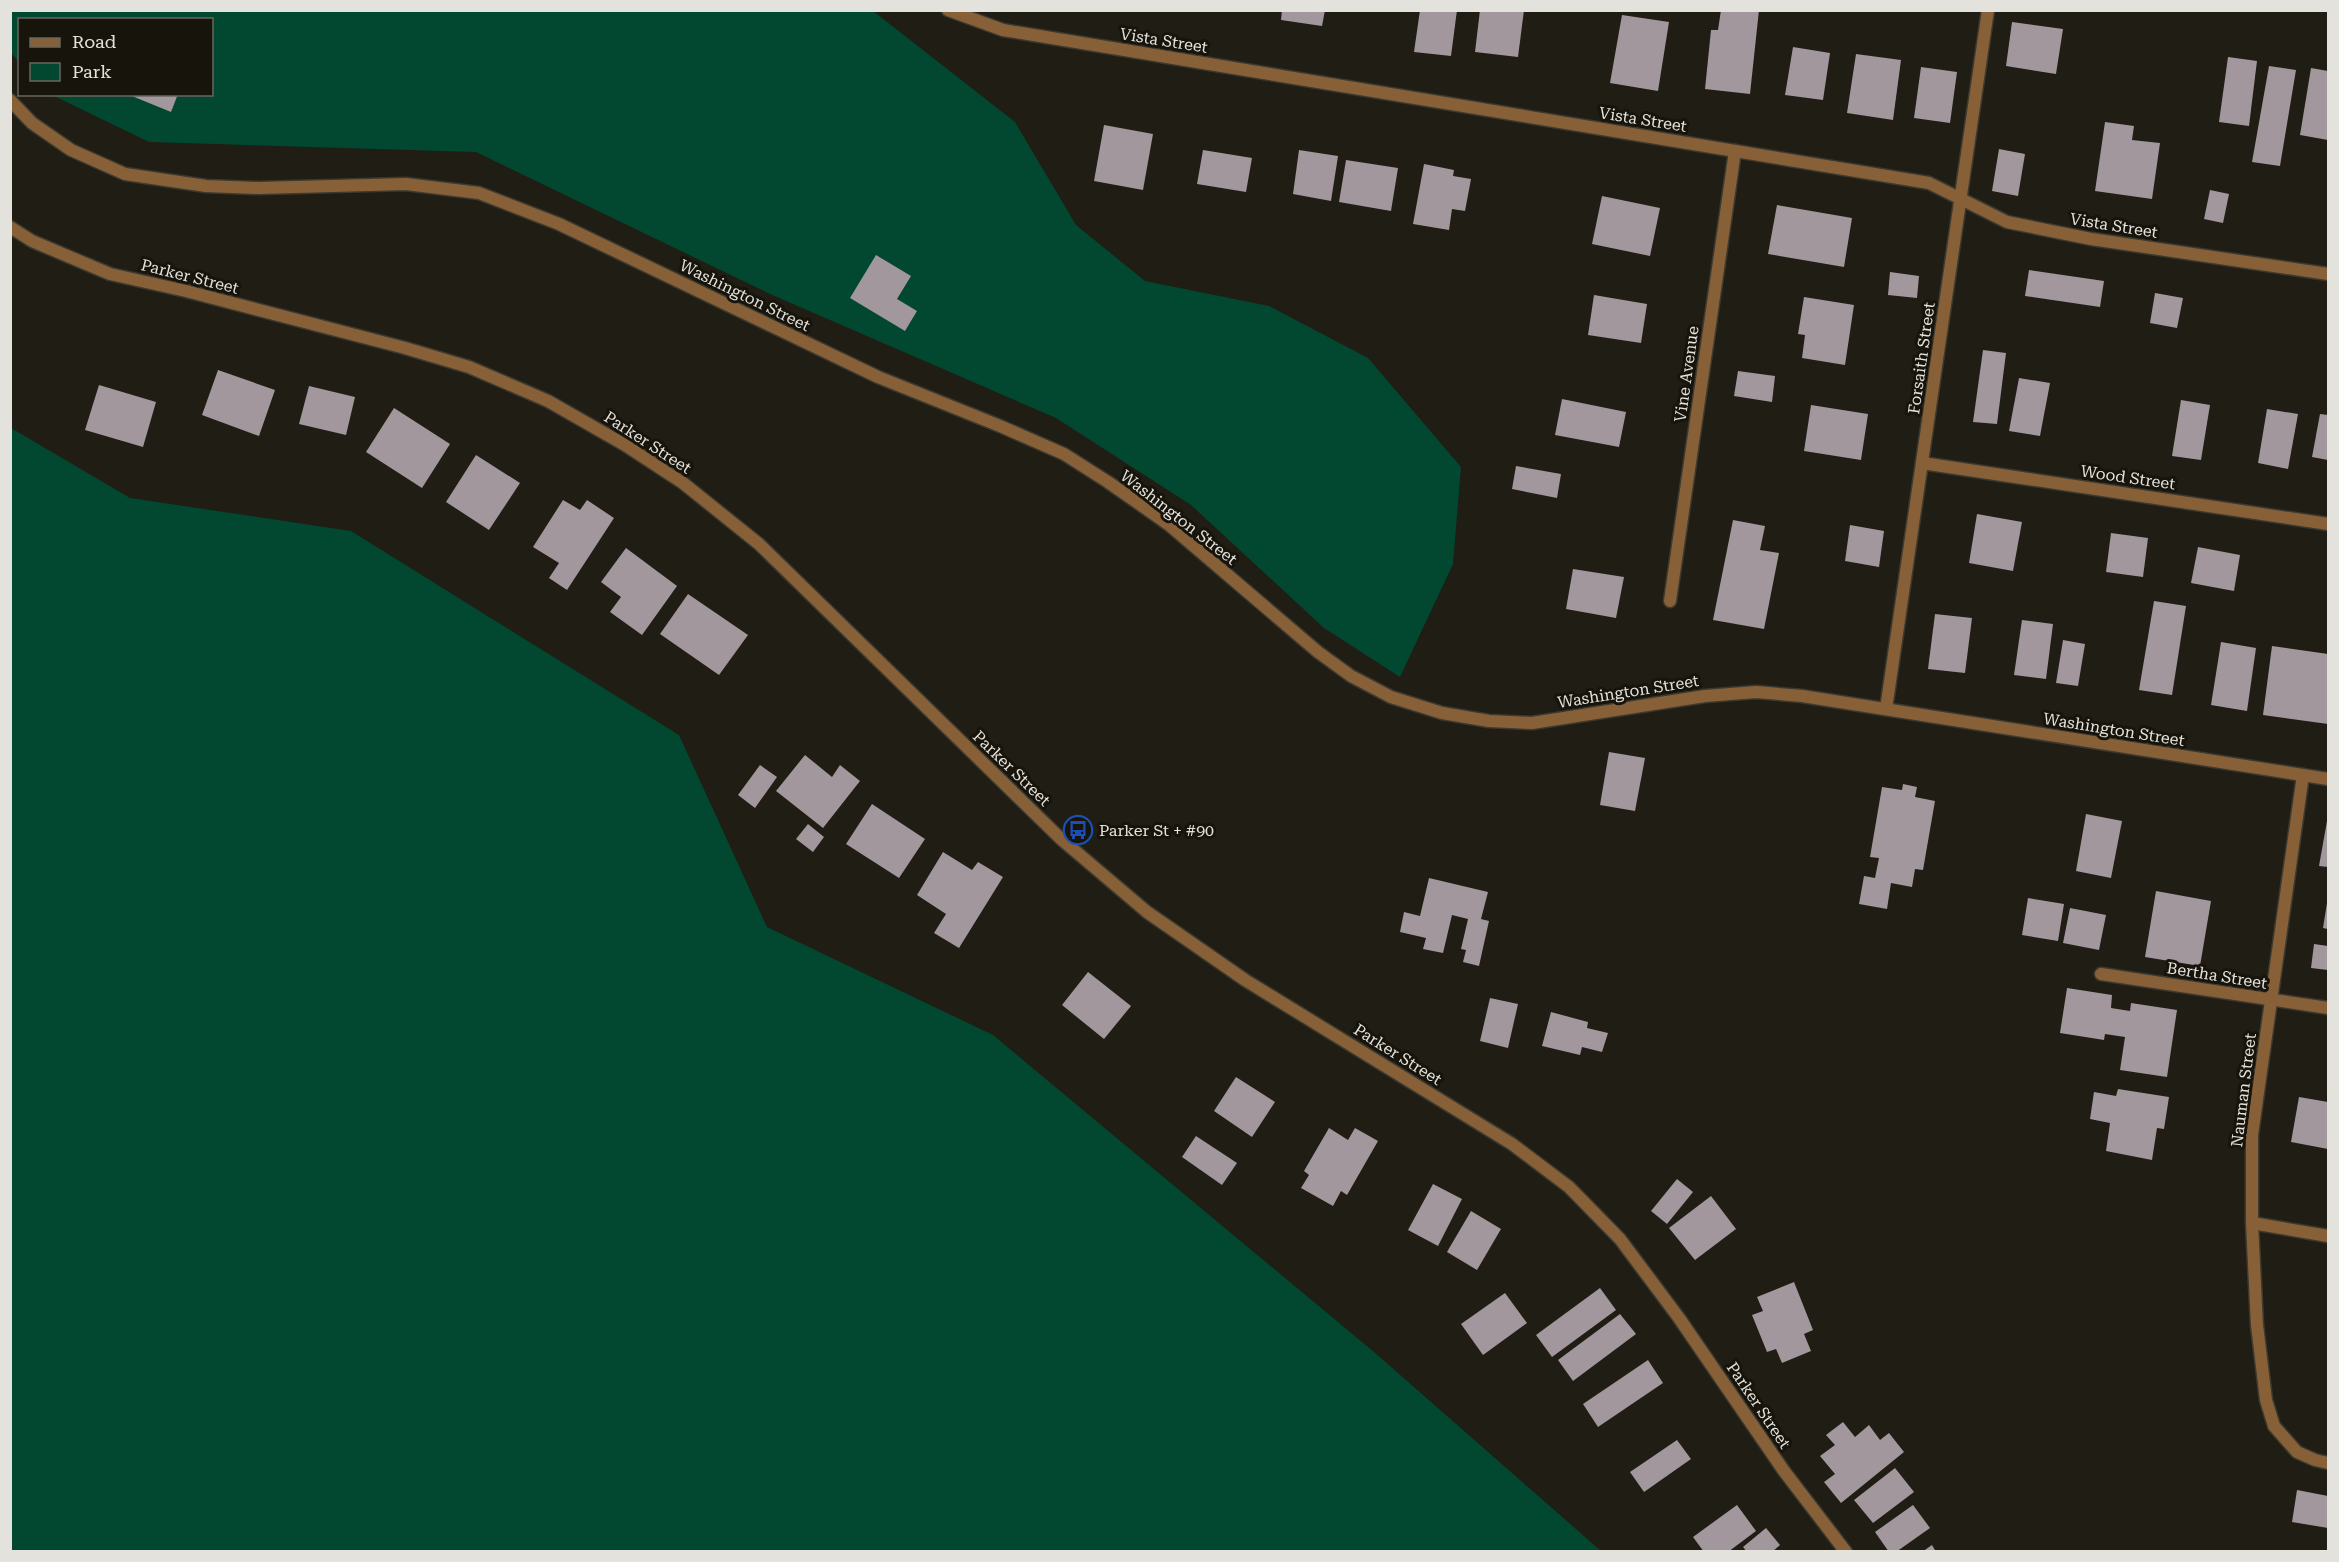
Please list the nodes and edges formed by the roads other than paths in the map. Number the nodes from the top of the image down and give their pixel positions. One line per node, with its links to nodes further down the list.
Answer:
1 (948, 10): 4 (street, Vista Street)
2 (1988, 10): 5 (street, Forsaith Street)
3 (10, 100): 11 (street, Washington Street)
4 (1735, 151): 5 (street, Vista Street); 10 (street, Vine Avenue)
5 (1960, 199): 7 (street, Vista Street); 8 (street, Forsaith Street)
6 (10, 227): 20 (street, Parker Street)
7 (2328, 274)
8 (1922, 464): 9 (street, Wood Street); 11 (street, Forsaith Street)
9 (2328, 524)
10 (1670, 601)
11 (1886, 709): 12 (street, Washington Street)
12 (2303, 775): 13 (street, Washington Street); 15 (street, Nauman Street)
13 (2328, 779)
14 (2102, 974): 15 (street, Bertha Street)
15 (2272, 1000): 16 (street, Bertha Street); 17 (street, Nauman Street)
16 (2328, 1008)
17 (2252, 1223): 18 (street); 19 (street, Nauman Street)
18 (2328, 1236)
19 (2328, 1463)
20 (1846, 1551)

